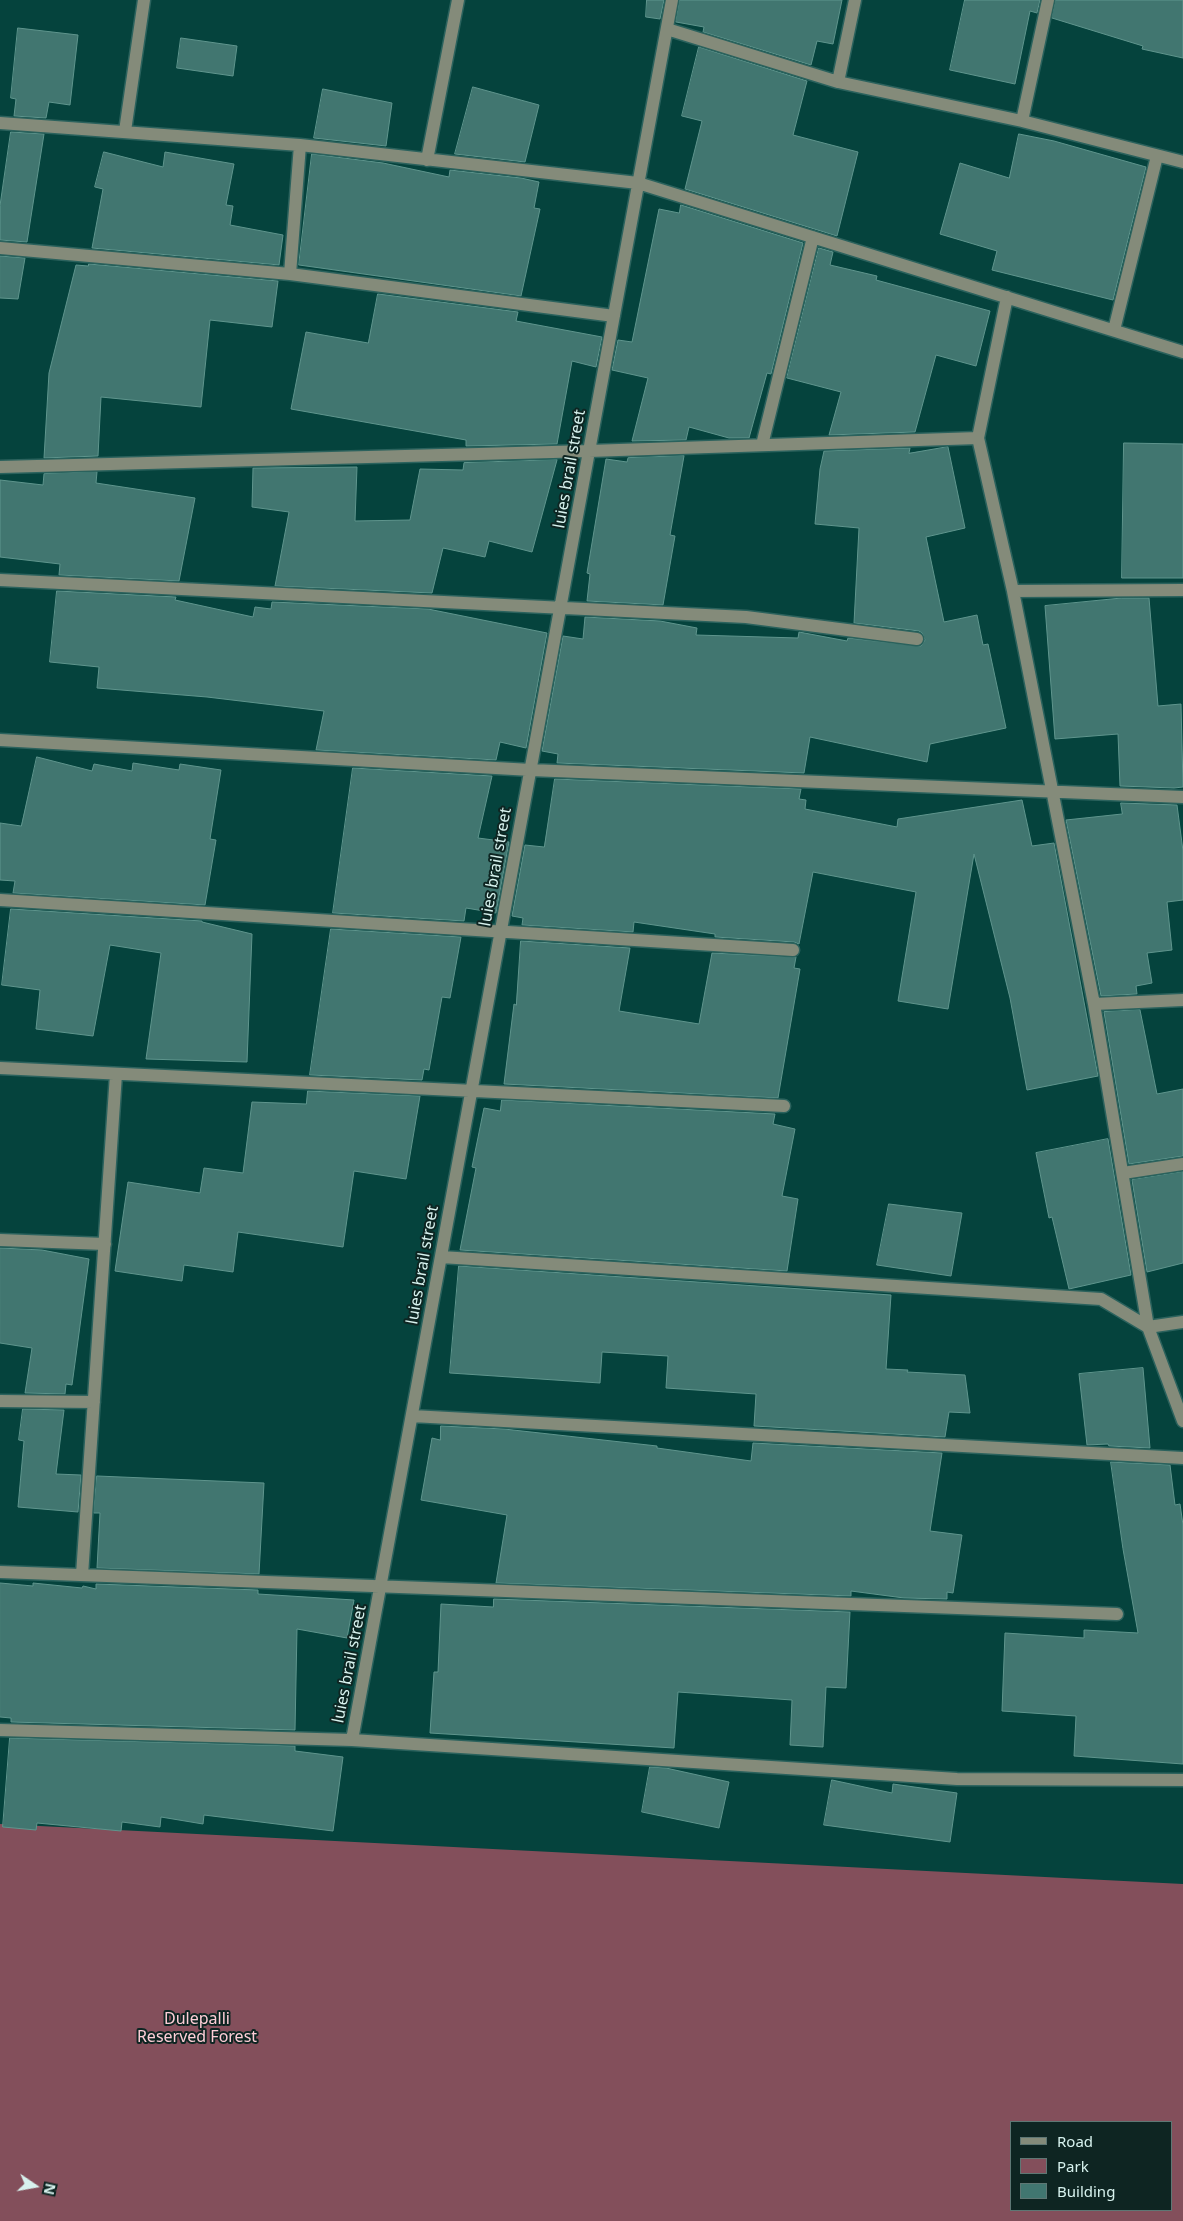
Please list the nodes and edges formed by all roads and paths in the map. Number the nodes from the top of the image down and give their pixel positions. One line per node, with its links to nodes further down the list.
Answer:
1 (144, 0): 10 (street)
2 (458, 0): 13 (street)
3 (672, 0): 6 (street, luies brail street)
4 (855, 0): 7 (street)
5 (1048, 0): 8 (street)
6 (667, 29): 7 (street); 15 (street, luies brail street)
7 (838, 82): 8 (street)
8 (1022, 121): 12 (street)
9 (0, 122): 10 (street)
10 (125, 131): 11 (street)
11 (300, 145): 13 (street); 18 (street)
12 (1157, 156): 14 (street); 21 (street)
13 (427, 160): 15 (street)
14 (1183, 162)
15 (638, 183): 16 (street); 20 (street, luies brail street)
16 (813, 237): 19 (street); 24 (street)
17 (0, 248): 18 (street)
18 (290, 274): 20 (street)
19 (1007, 296): 21 (street); 23 (street)
20 (614, 316): 25 (street, luies brail street)
21 (1114, 330): 22 (street)
22 (1183, 352)
23 (978, 438): 24 (street); 29 (street)
24 (762, 446): 25 (street)
25 (590, 452): 26 (street); 30 (street, luies brail street)
26 (0, 467)
27 (0, 580): 30 (street)
28 (1183, 590): 29 (street)
29 (1013, 591): 34 (street)
30 (560, 608): 31 (street); 33 (street, luies brail street)
31 (917, 640)
32 (0, 740): 33 (street)
33 (530, 770): 34 (street); 37 (street, luies brail street)
34 (1052, 791): 35 (street); 40 (street)
35 (1183, 797)
36 (0, 900): 37 (street)
37 (501, 932): 38 (street); 43 (street, luies brail street)
38 (794, 950)
39 (1183, 1000): 40 (street)
40 (1094, 1004): 46 (street)
41 (0, 1068): 42 (street)
42 (116, 1074): 43 (street); 48 (street)
43 (472, 1091): 44 (street); 49 (street, luies brail street)
44 (784, 1106)
45 (1183, 1164): 46 (street)
46 (1123, 1172): 51 (street)
47 (0, 1240): 48 (street)
48 (105, 1244): 53 (street)
49 (441, 1257): 51 (street); 54 (street, luies brail street)
50 (1183, 1322): 51 (street)
51 (1148, 1326): 55 (street)
52 (0, 1401): 53 (street)
53 (94, 1402): 58 (street)
54 (412, 1416): 56 (street); 59 (street, luies brail street)
55 (1183, 1421)
56 (1183, 1458)
57 (0, 1572): 58 (street)
58 (82, 1575): 59 (street)
59 (380, 1587): 60 (street); 62 (street, luies brail street)
60 (1117, 1614)
61 (0, 1730): 62 (street)
62 (352, 1740): 63 (street)
63 (1183, 1780)

